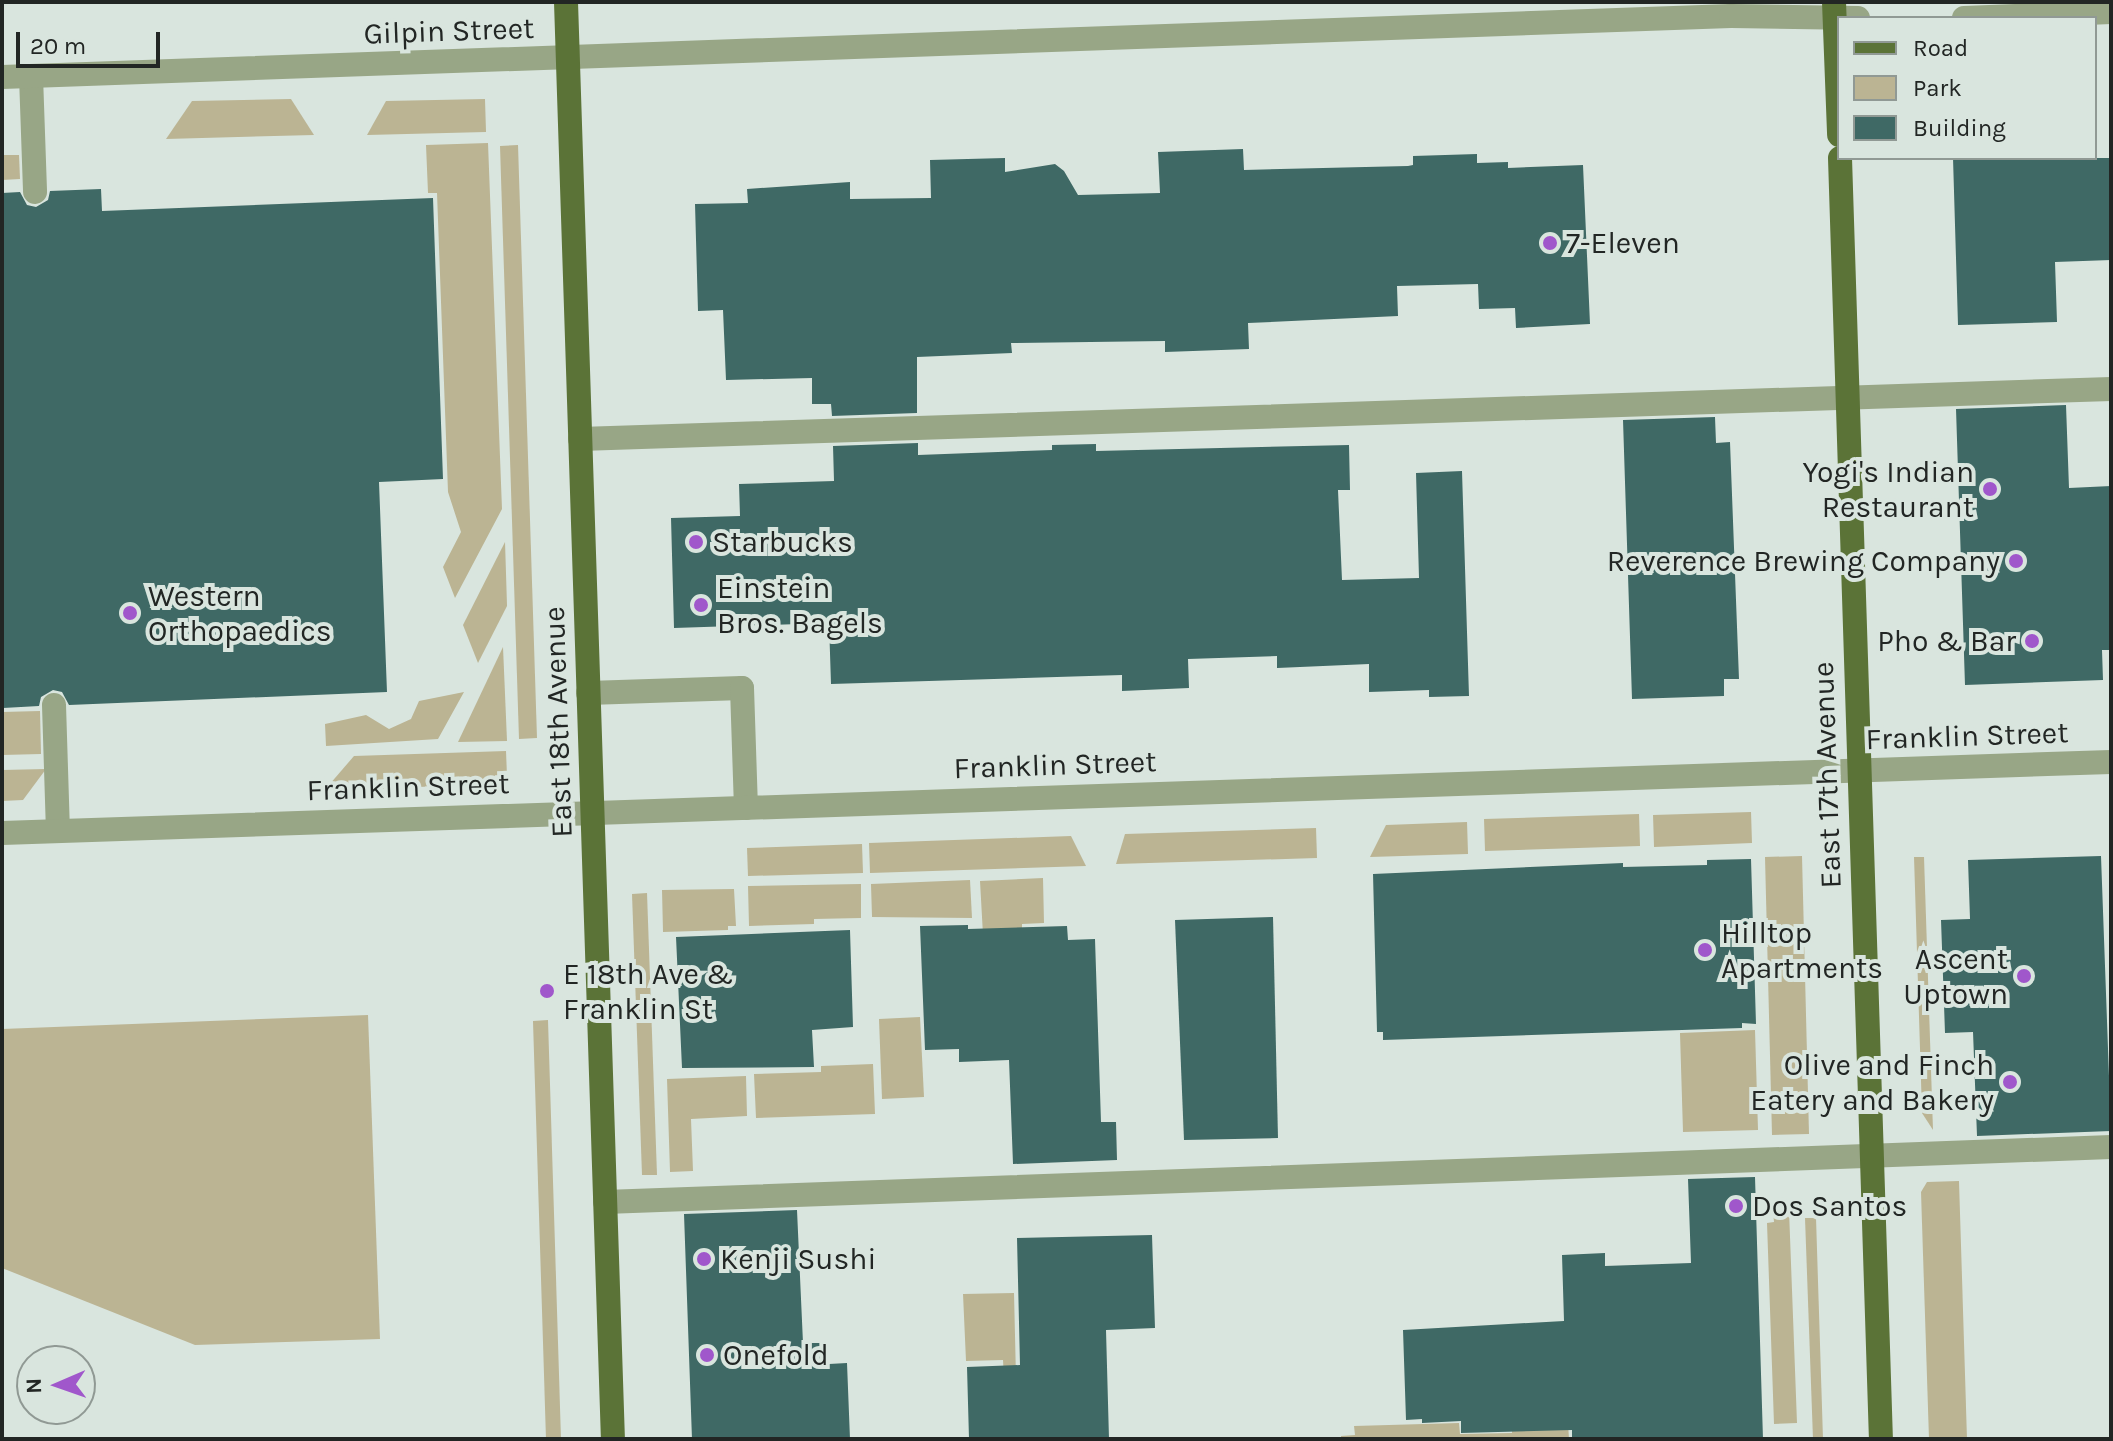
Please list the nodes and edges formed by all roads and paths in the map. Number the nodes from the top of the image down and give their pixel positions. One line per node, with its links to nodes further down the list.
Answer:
1 (566, 2): 5 (main road, East 18th Avenue)
2 (2111, 12): 4 (street)
3 (1843, 13): 5 (street, Gilpin Street)
4 (2013, 16)
5 (568, 59): 6 (street, Gilpin Street); 12 (main road, East 18th Avenue)
6 (31, 76): 7 (street, Gilpin Street); 9 (street)
7 (2, 77)
8 (1840, 160): 11 (main road, East 17th Avenue)
9 (35, 192)
10 (2111, 389): 11 (street)
11 (1847, 397): 12 (street); 16 (main road, East 17th Avenue)
12 (580, 439): 13 (main road, East 18th Avenue)
13 (588, 693): 17 (street); 18 (main road, East 18th Avenue)
14 (54, 705): 19 (street)
15 (2111, 762): 16 (street, Franklin Street)
16 (1859, 772): 17 (street, Franklin Street); 22 (main road, East 17th Avenue)
17 (746, 808): 18 (street, Franklin Street)
18 (593, 812): 19 (street, Franklin Street); 23 (main road, East 18th Avenue)
19 (58, 831): 20 (street, Franklin Street)
20 (2, 833)
21 (2111, 1147): 22 (street)
22 (1871, 1155): 23 (street); 25 (main road, East 17th Avenue)
23 (605, 1202): 24 (main road, East 18th Avenue)
24 (613, 1439)
25 (1881, 1439)

